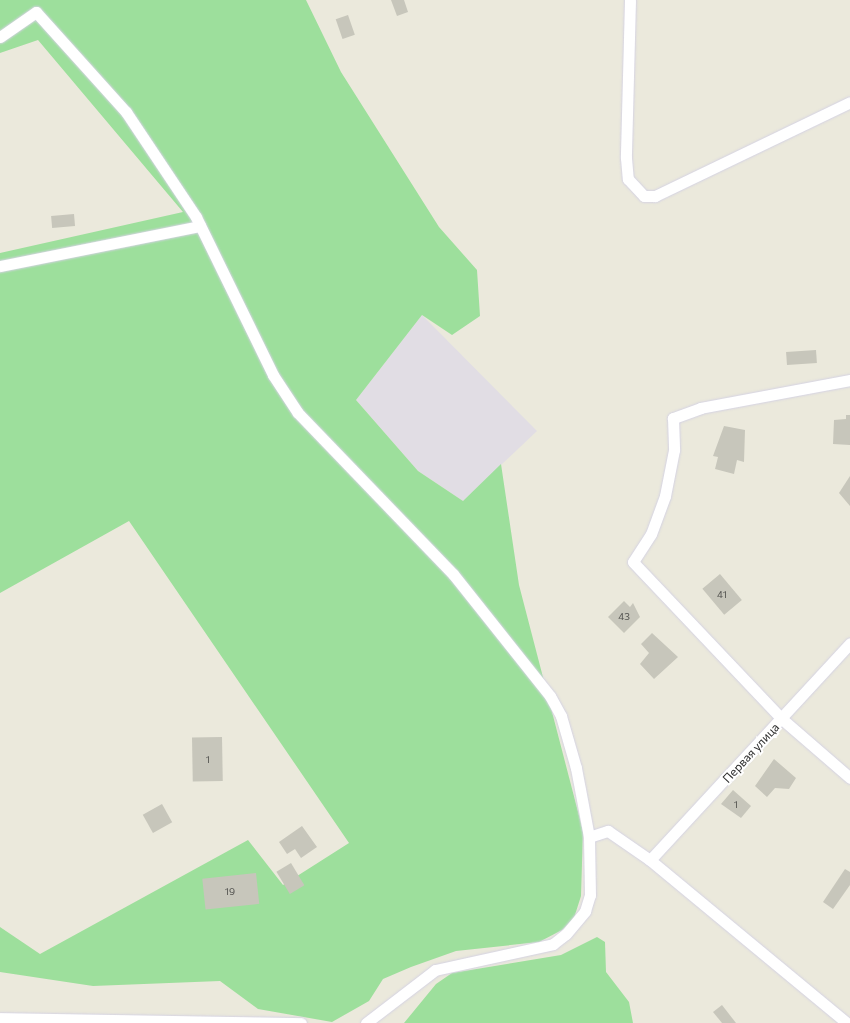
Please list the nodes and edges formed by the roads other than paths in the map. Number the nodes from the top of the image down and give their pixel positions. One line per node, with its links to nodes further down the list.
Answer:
1 (36, 0): 3 (street)
2 (630, 0): 5 (street)
3 (36, 12): 4 (street); 6 (street)
4 (0, 37)
5 (850, 102)
6 (200, 226): 7 (street); 12 (street)
7 (0, 266)
8 (850, 380): 10 (street)
9 (850, 643): 10 (street, Первая улица)
10 (782, 719): 11 (street); 13 (street, Первая улица)
11 (850, 778)
12 (589, 838): 13 (street); 16 (street)
13 (650, 860): 17 (street)
14 (0, 1018): 15 (street)
15 (301, 1023)
16 (366, 1023)
17 (847, 1023)

